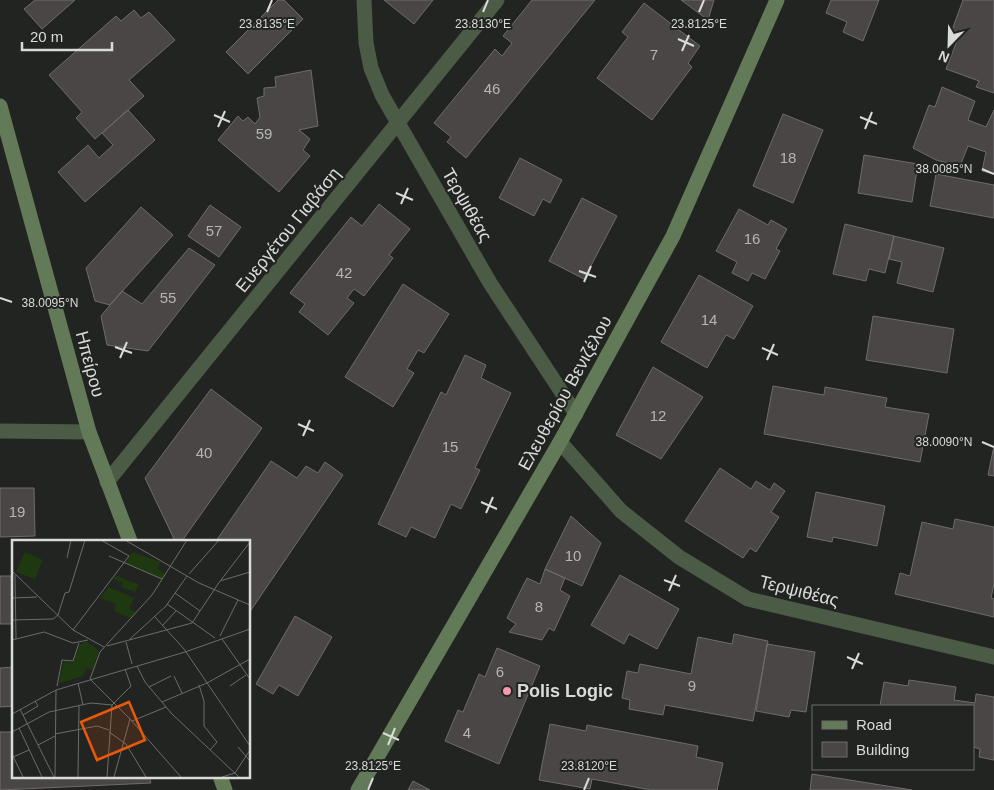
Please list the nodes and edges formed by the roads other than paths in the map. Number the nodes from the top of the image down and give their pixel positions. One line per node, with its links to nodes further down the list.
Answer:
1 (364, 0): 5 (street, Τερψιθέας)
2 (497, 0): 5 (street, Ευεργέτου Γιαβάση)
3 (777, 0): 6 (street, Ελευθερίου Βενιζέλου)
4 (0, 106): 8 (street, Ηπείρου)
5 (398, 124): 6 (street, Τερψιθέας); 10 (street, Ευεργέτου Γιαβάση)
6 (576, 414): 9 (street, Ελευθερίου Βενιζέλου)
7 (0, 432): 8 (street)
8 (89, 432): 10 (street, Ηπείρου)
9 (560, 442): 12 (street, Τερψιθέας); 15 (street, Ελευθερίου Βενιζέλου)
10 (107, 482): 11 (street, Ηπείρου)
11 (130, 540)
12 (994, 657)
13 (221, 778): 14 (street)
14 (225, 790)
15 (358, 790)

